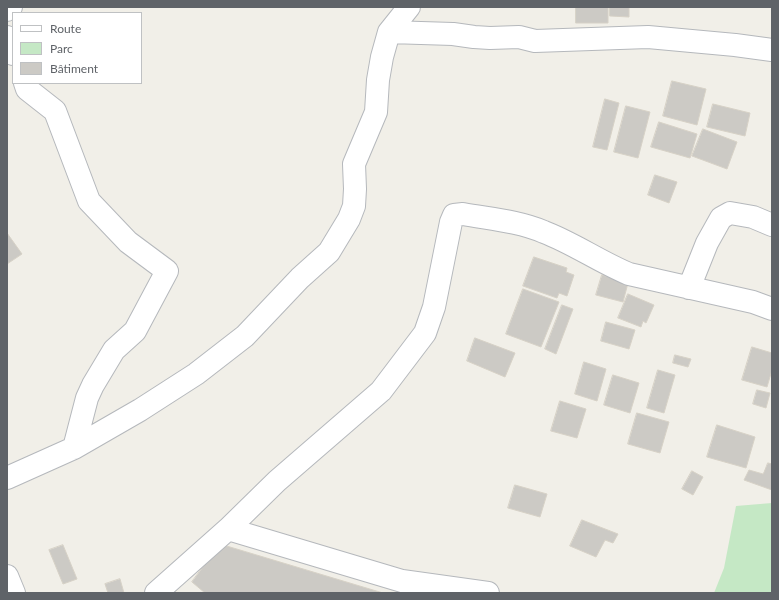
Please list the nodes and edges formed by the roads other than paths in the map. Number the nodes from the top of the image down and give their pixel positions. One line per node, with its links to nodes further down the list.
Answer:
1 (11, 7): 3 (street)
2 (409, 7): 4 (street)
3 (7, 10)
4 (389, 32): 6 (street); 12 (street)
5 (7, 37): 7 (street)
6 (772, 50)
7 (12, 51)
8 (25, 84): 12 (street)
9 (772, 225): 10 (street)
10 (689, 288): 11 (street); 14 (street)
11 (772, 309)
12 (74, 448): 13 (street)
13 (7, 478)
14 (228, 529): 17 (street); 18 (street)
15 (7, 576): 16 (street)
16 (14, 593)
17 (156, 593)
18 (488, 593)

